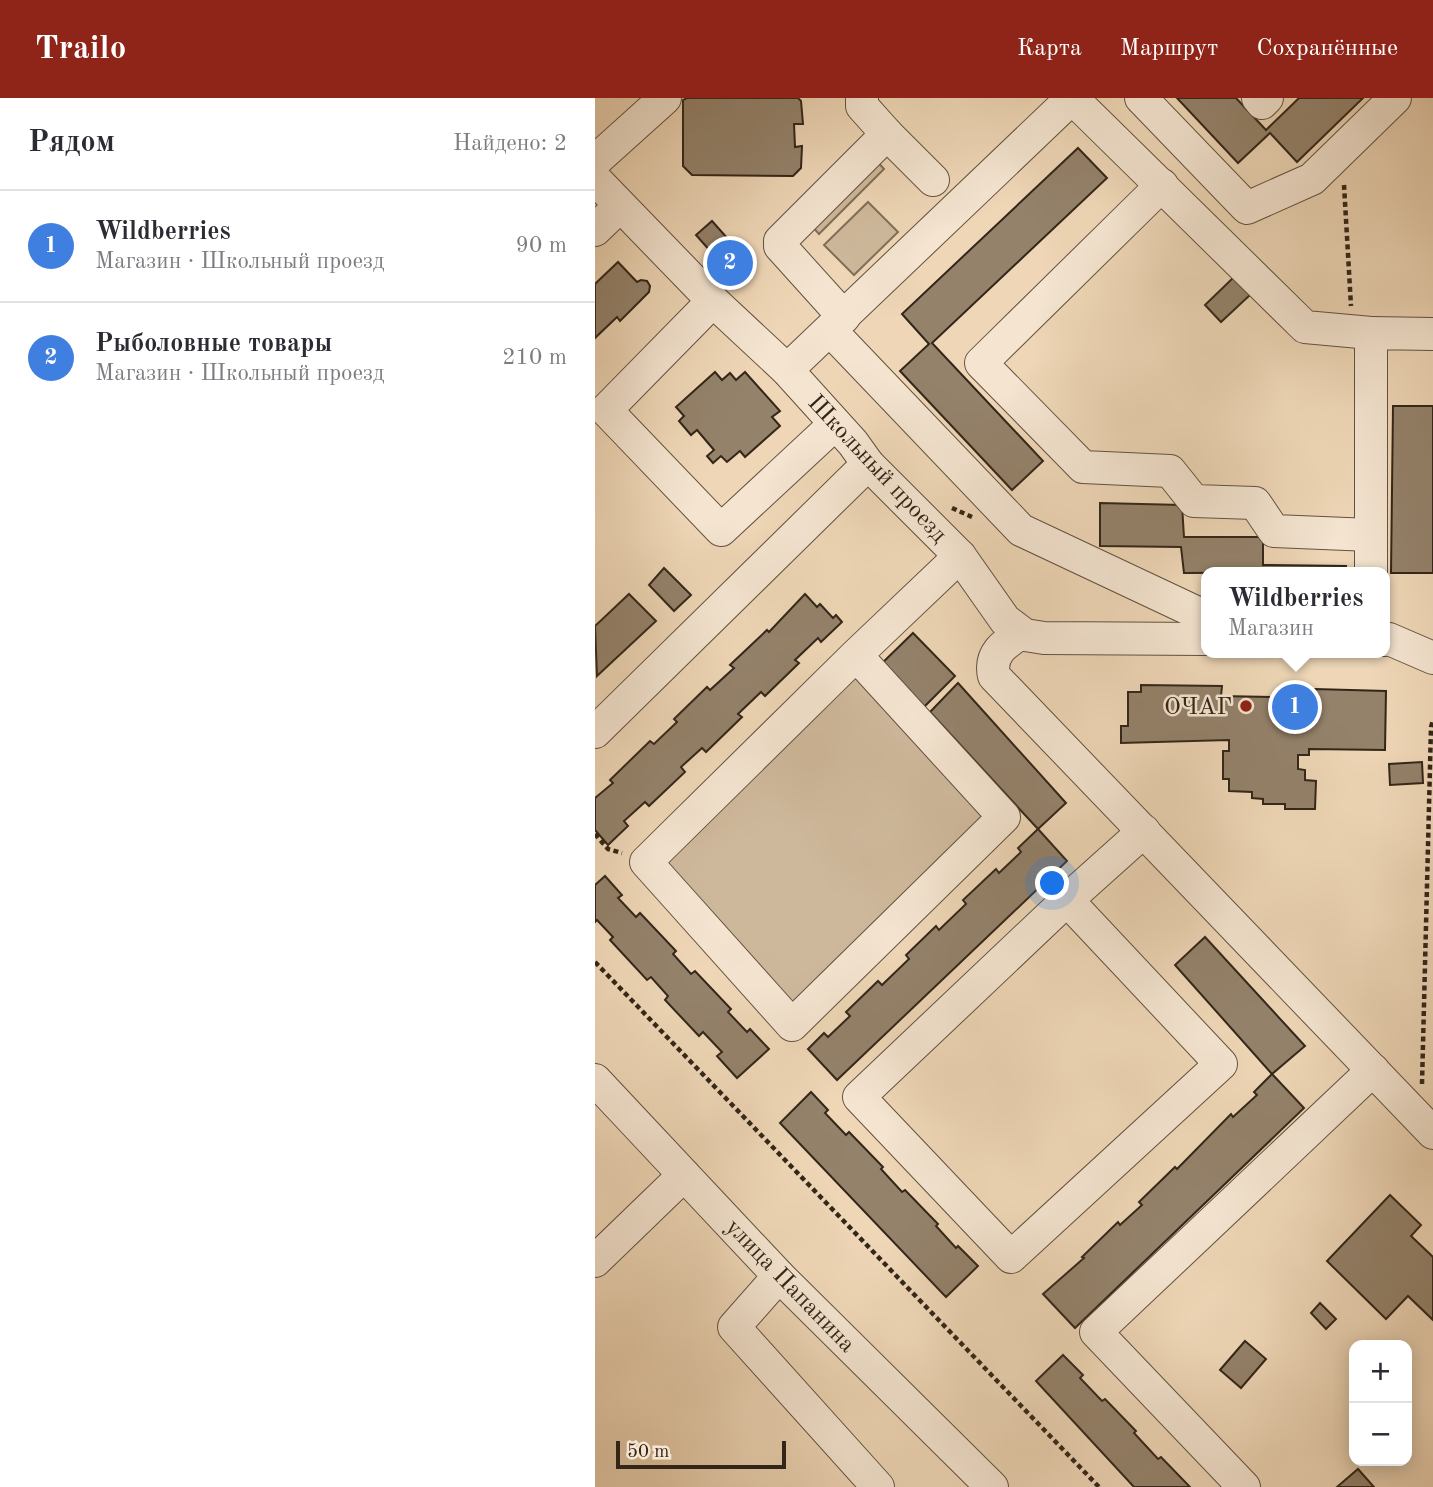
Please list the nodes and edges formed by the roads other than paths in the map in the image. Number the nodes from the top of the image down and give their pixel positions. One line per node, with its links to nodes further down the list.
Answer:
1 (665, 98): 9 (street)
2 (862, 98): 8 (street)
3 (1072, 98): 12 (street); 18 (street)
4 (1141, 98): 14 (street)
5 (1258, 98): 6 (street)
6 (1267, 98)
7 (1395, 98): 14 (street)
8 (887, 134): 11 (street); 18 (street)
9 (595, 162)
10 (595, 179): 13 (street, Школьный проезд)
11 (933, 180)
12 (1162, 184): 16 (street); 24 (street)
13 (620, 206): 15 (street); 17 (street, Школьный проезд)
14 (1247, 208): 16 (street)
15 (595, 230)
16 (1245, 267): 19 (street)
17 (713, 301): 21 (street, Школьный проезд); 22 (street)
18 (837, 324): 21 (street); 27 (street)
19 (1362, 332): 20 (street); 24 (street)
20 (1433, 334)
21 (787, 370): 22 (street, Школьный проезд)
22 (835, 424): 23 (street, Школьный проезд)
23 (868, 464): 25 (street, Школьный проезд); 33 (street)
24 (1371, 535): 26 (street)
25 (960, 556): 28 (street, Школьный проезд); 31 (street)
26 (1371, 567)
27 (1201, 615)
28 (1021, 633): 29 (street); 34 (street)
29 (1201, 639)
30 (1390, 639): 32 (street)
31 (856, 655): 31 (street)
32 (1433, 658)
33 (595, 732)
34 (1144, 831): 35 (street); 36 (street)
35 (1067, 900): 35 (street)
36 (1373, 1070): 38 (street); 44 (street)
37 (595, 1080): 39 (street, улица Папанина)
38 (1427, 1126)
39 (684, 1175): 40 (street); 41 (street, улица Папанина)
40 (595, 1261)
41 (779, 1276): 42 (street); 43 (street, улица Папанина)
42 (877, 1487)
43 (992, 1487)
44 (1244, 1487)

